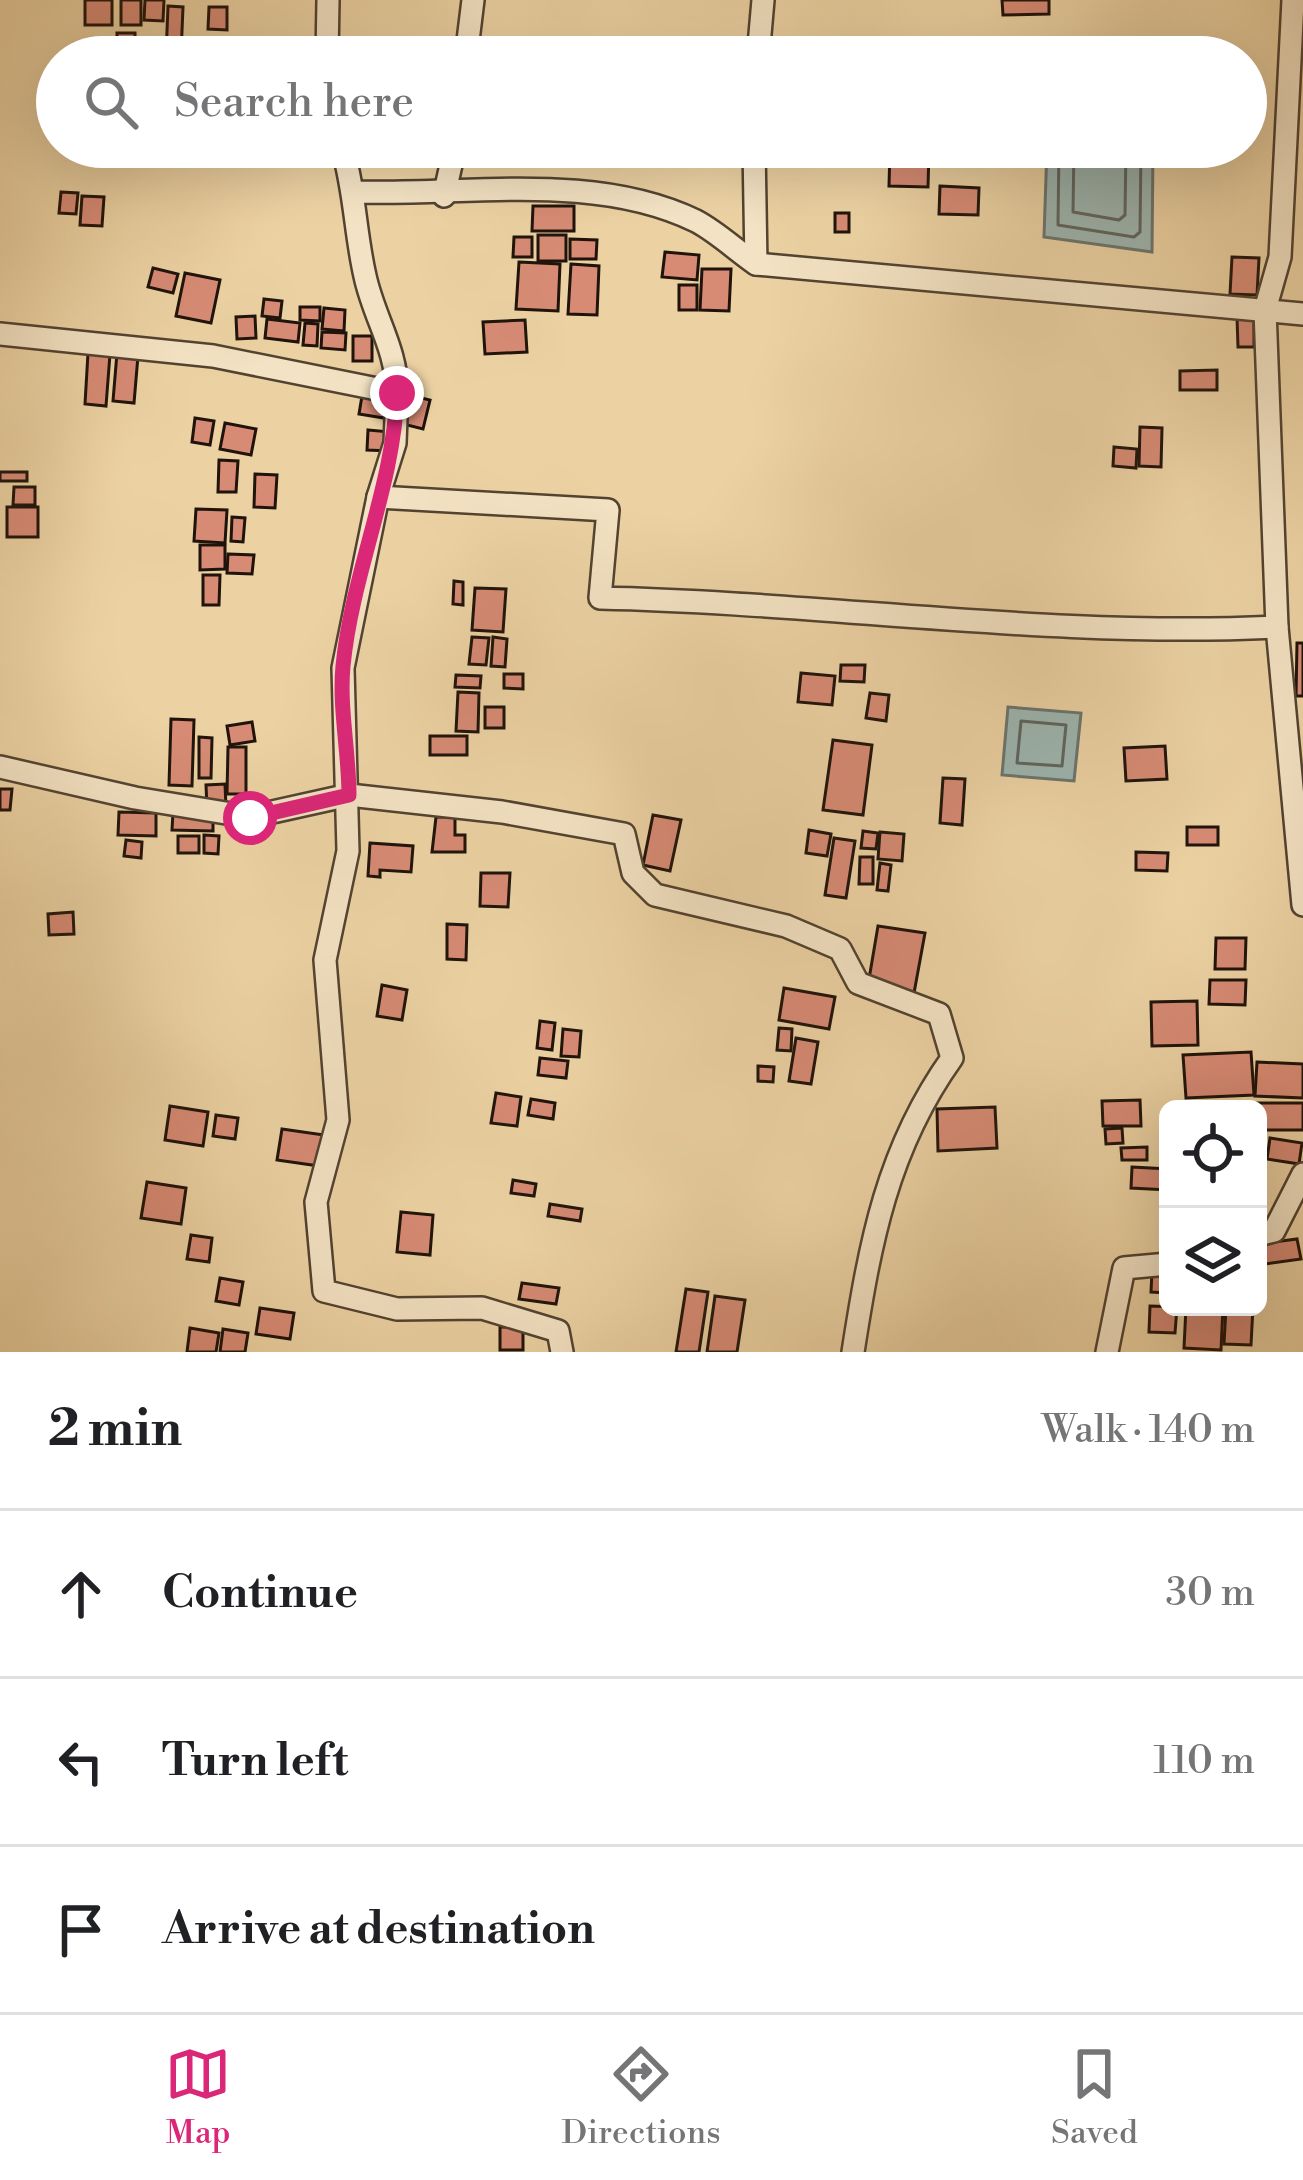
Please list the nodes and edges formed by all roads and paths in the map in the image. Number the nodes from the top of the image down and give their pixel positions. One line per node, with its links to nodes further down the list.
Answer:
1 (328, 0): 5 (street)
2 (472, 0): 6 (street)
3 (763, 0): 7 (street)
4 (1293, 0): 14 (street)
5 (327, 36)
6 (468, 36)
7 (760, 36)
8 (349, 168): 11 (street)
9 (450, 168): 12 (street)
10 (755, 168): 13 (street)
11 (356, 192): 12 (street); 17 (street)
12 (444, 196): 13 (street)
13 (757, 264): 14 (street)
14 (1264, 310): 15 (street); 19 (street)
15 (1303, 314)
16 (0, 334): 17 (street)
17 (397, 393): 18 (street)
18 (378, 497): 19 (street); 21 (street)
19 (1276, 627): 22 (street)
20 (0, 767): 21 (street)
21 (349, 795): 26 (street); 27 (street)
22 (1303, 905)
23 (1303, 1174): 24 (street)
24 (1267, 1233)
25 (1159, 1265): 28 (street)
26 (562, 1352)
27 (853, 1352)
28 (1107, 1352)

